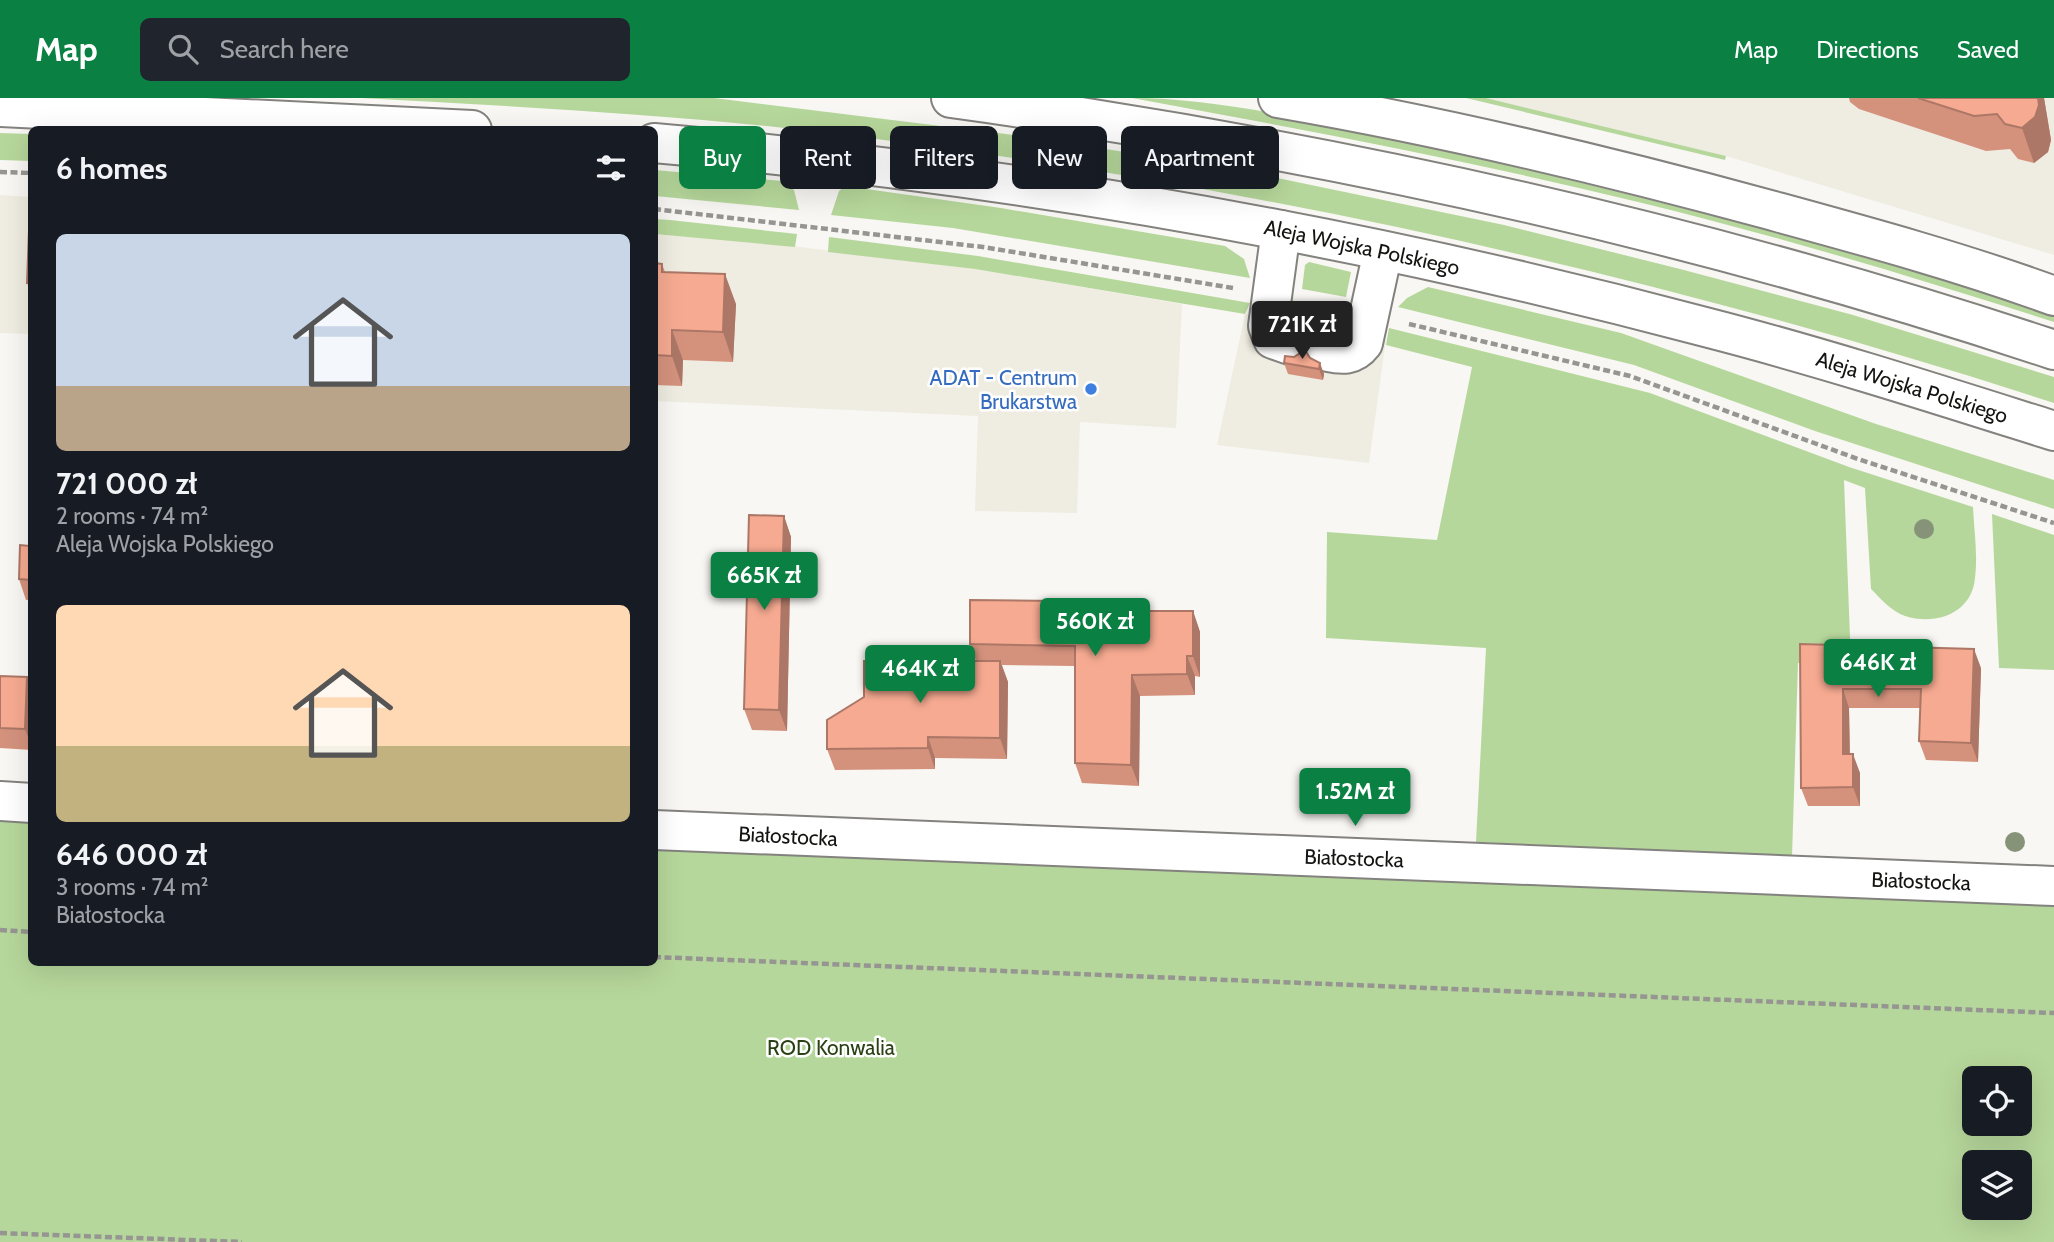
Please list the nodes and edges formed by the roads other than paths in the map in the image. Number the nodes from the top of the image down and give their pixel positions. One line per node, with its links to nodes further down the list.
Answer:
1 (951, 98): 9 (main road)
2 (1278, 98): 8 (main road)
3 (0, 107): 4 (main road)
4 (390, 126)
5 (658, 143): 6 (main road, Aleja Wojska Polskiego)
6 (1281, 230): 7 (main road, Aleja Wojska Polskiego); 7 (main road)
7 (1383, 251): 10 (main road, Aleja Wojska Polskiego)
8 (2054, 296)
9 (2054, 349)
10 (2054, 431)
11 (0, 801): 12 (main road)
12 (28, 803)
13 (658, 830): 14 (main road, Białostocka)
14 (2054, 886)

